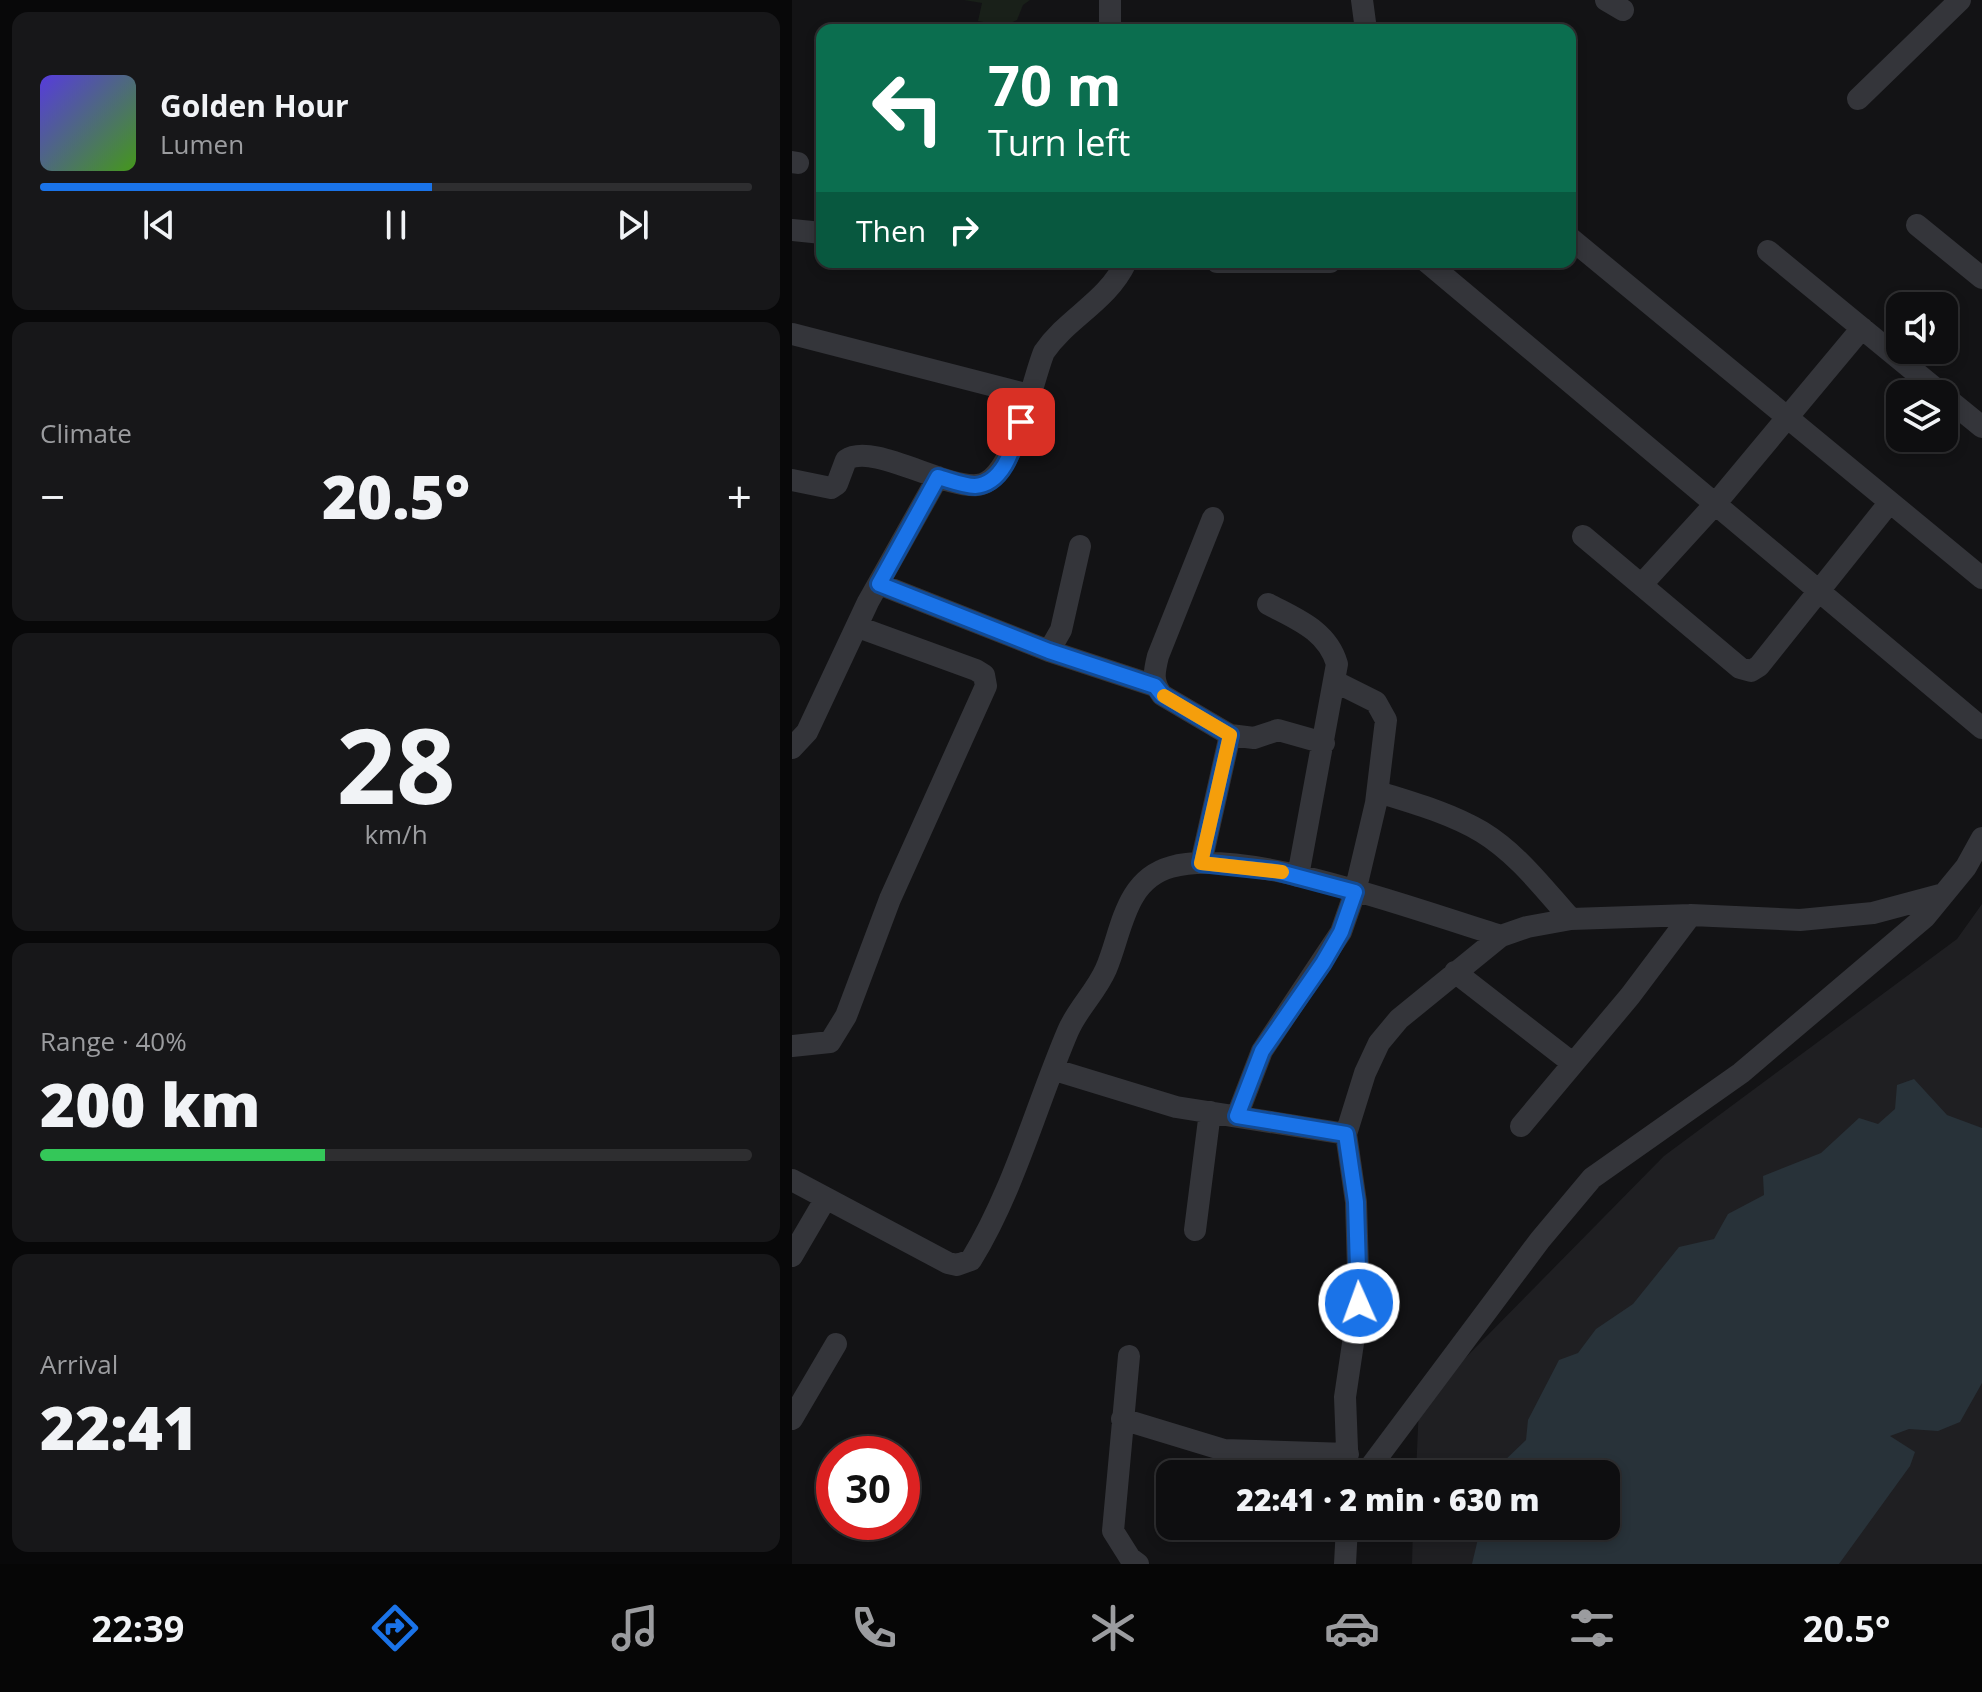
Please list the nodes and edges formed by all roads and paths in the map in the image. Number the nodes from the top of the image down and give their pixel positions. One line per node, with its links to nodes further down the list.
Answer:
1 (1110, 0): 4 (street)
2 (1362, 0): 5 (street)
3 (1960, 0): 6 (street)
4 (1110, 24)
5 (1365, 24)
6 (1858, 99)
7 (1917, 225): 14 (street)
8 (792, 230): 9 (street)
9 (816, 232)
10 (1576, 243): 20 (street)
11 (1768, 251): 15 (street)
12 (1122, 268): 18 (street)
13 (1434, 268): 25 (street)
14 (1982, 278)
15 (1862, 328): 17 (street); 20 (street)
16 (792, 334): 18 (street)
17 (1925, 380)
18 (1029, 395): 22 (street)
19 (1958, 407): 21 (street)
20 (1787, 417): 24 (street); 25 (street)
21 (1982, 427)
22 (938, 477): 23 (street); 31 (street)
23 (793, 485)
24 (1890, 502): 29 (street); 32 (street)
25 (1716, 503): 30 (street); 32 (street)
26 (1213, 518): 37 (street)
27 (1583, 536): 30 (street)
28 (1080, 546): 35 (street)
29 (1982, 578)
30 (1643, 583): 32 (street)
31 (879, 584): 34 (street); 35 (street)
32 (1817, 590): 38 (street)
33 (1268, 604): 36 (street)
34 (858, 627): 41 (street); 52 (street)
35 (1049, 651): 37 (street)
36 (1336, 682): 40 (street); 42 (street)
37 (1155, 686): 39 (street)
38 (1982, 728)
39 (1230, 735): 40 (street); 44 (street)
40 (1324, 743): 45 (street)
41 (792, 748)
42 (1378, 792): 46 (street); 49 (street)
43 (1982, 838): 47 (street)
44 (1201, 863): 45 (street); 54 (street)
45 (1298, 876): 46 (street)
46 (1355, 892): 50 (street); 56 (street)
47 (1944, 894): 48 (street); 69 (street)
48 (1691, 915): 49 (street); 53 (street)
49 (1571, 919): 50 (street)
50 (1501, 936): 51 (street)
51 (1455, 972): 53 (street); 58 (street)
52 (792, 1046)
53 (1571, 1062): 57 (street)
54 (1055, 1070): 55 (street); 60 (street)
55 (1210, 1112): 56 (street); 61 (street)
56 (1237, 1116): 58 (street)
57 (1521, 1126)
58 (1346, 1134): 68 (street)
59 (792, 1180): 60 (street)
60 (826, 1198): 62 (street)
61 (1195, 1230)
62 (792, 1256)
63 (836, 1344): 65 (street)
64 (1129, 1356): 66 (street)
65 (792, 1419)
66 (1122, 1419): 67 (street); 71 (street)
67 (1313, 1460)
68 (1348, 1460)
69 (1375, 1460)
70 (1346, 1540): 72 (street)
71 (1138, 1564)
72 (1345, 1564)

